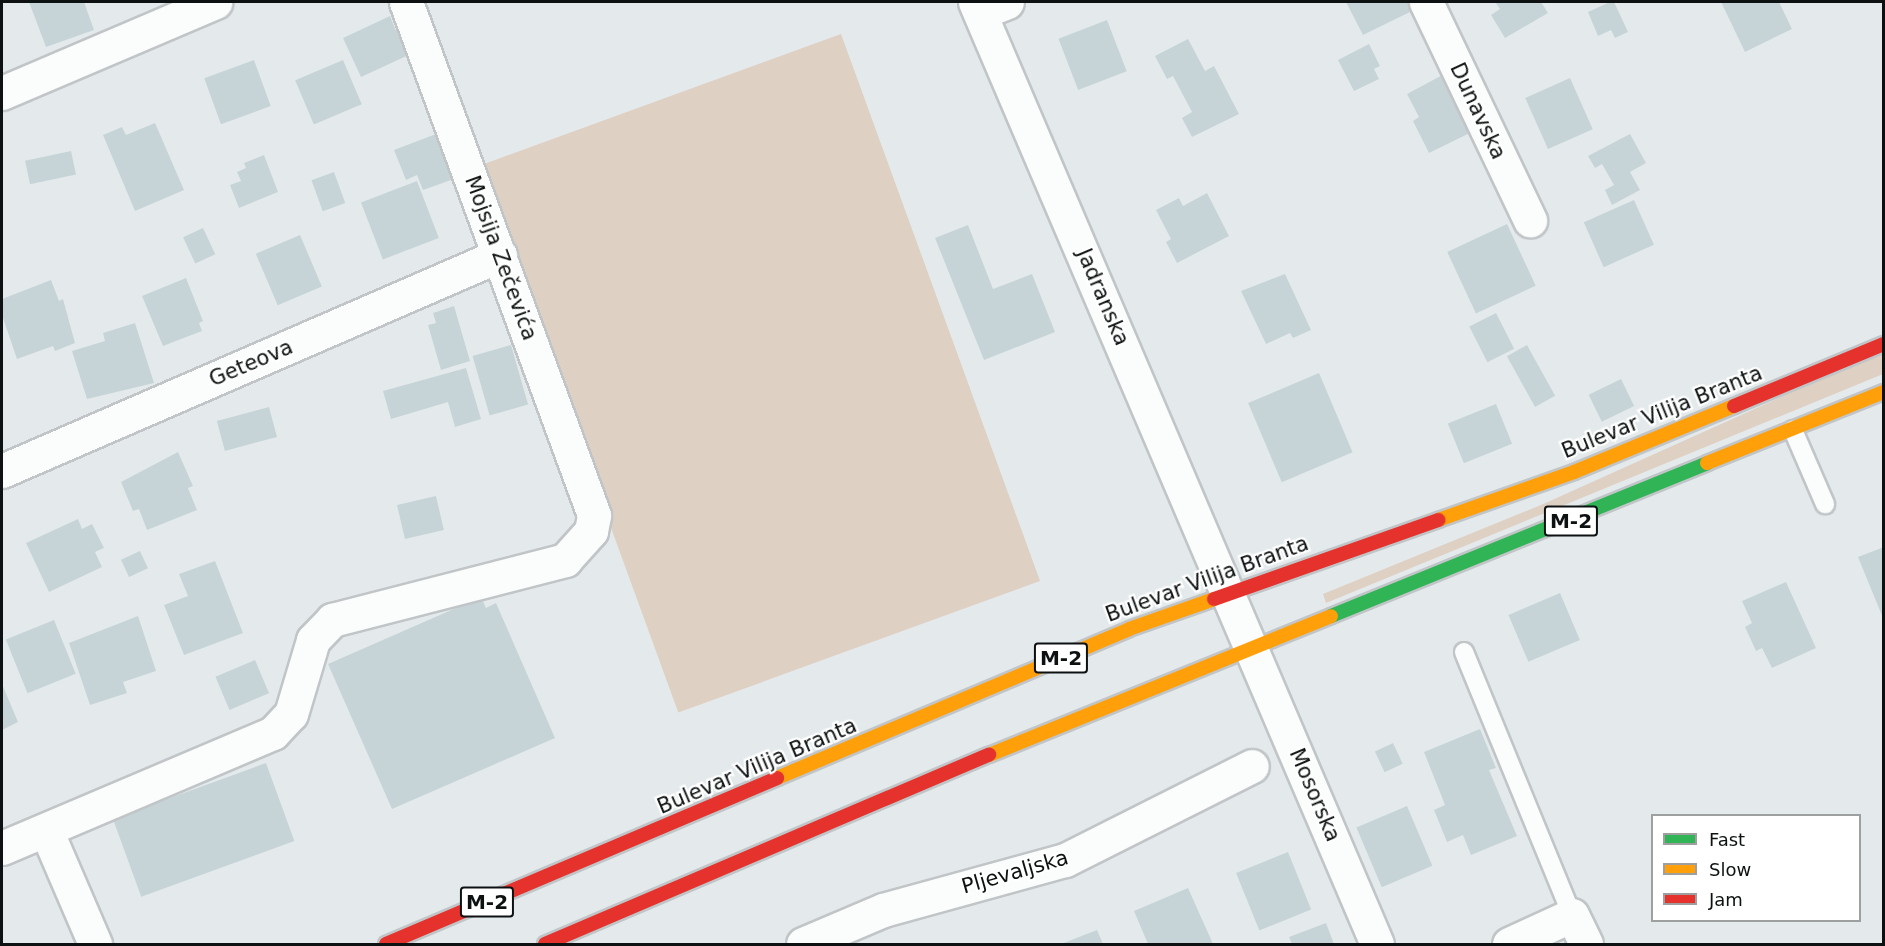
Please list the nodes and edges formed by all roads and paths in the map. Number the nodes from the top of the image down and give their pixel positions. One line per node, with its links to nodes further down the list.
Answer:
1 (215, 2): 5 (street)
2 (406, 2): 8 (street, Mojsija Zečevića)
3 (1426, 2): 7 (street, Dunavska)
4 (987, 5): 14 (street, Jadranska)
5 (171, 10): 6 (street)
6 (2, 93)
7 (1530, 220)
8 (500, 255): 12 (street, Geteova); 18 (street, Mojsija Zečevića)
9 (1884, 344): 14 (main road, Bulevar Vilija Branta / M-2)
10 (1884, 392): 11 (main road, M-2)
11 (1793, 430): 13 (lane); 15 (main road, M-2)
12 (2, 471)
13 (1825, 504)
14 (1230, 593): 15 (street, Jadranska); 22 (main road, Bulevar Vilija Branta / M-2)
15 (1251, 646): 23 (main road, M-2); 25 (street, Mosorska)
16 (1464, 652): 20 (lane)
17 (1252, 766): 24 (street, Pljevaljska)
18 (46, 830): 19 (street); 21 (street)
19 (2, 848)
20 (1572, 915): 26 (street); 27 (street)
21 (95, 945)
22 (386, 945)
23 (545, 945)
24 (803, 945)
25 (1377, 945)
26 (1509, 945)
27 (1586, 945)

